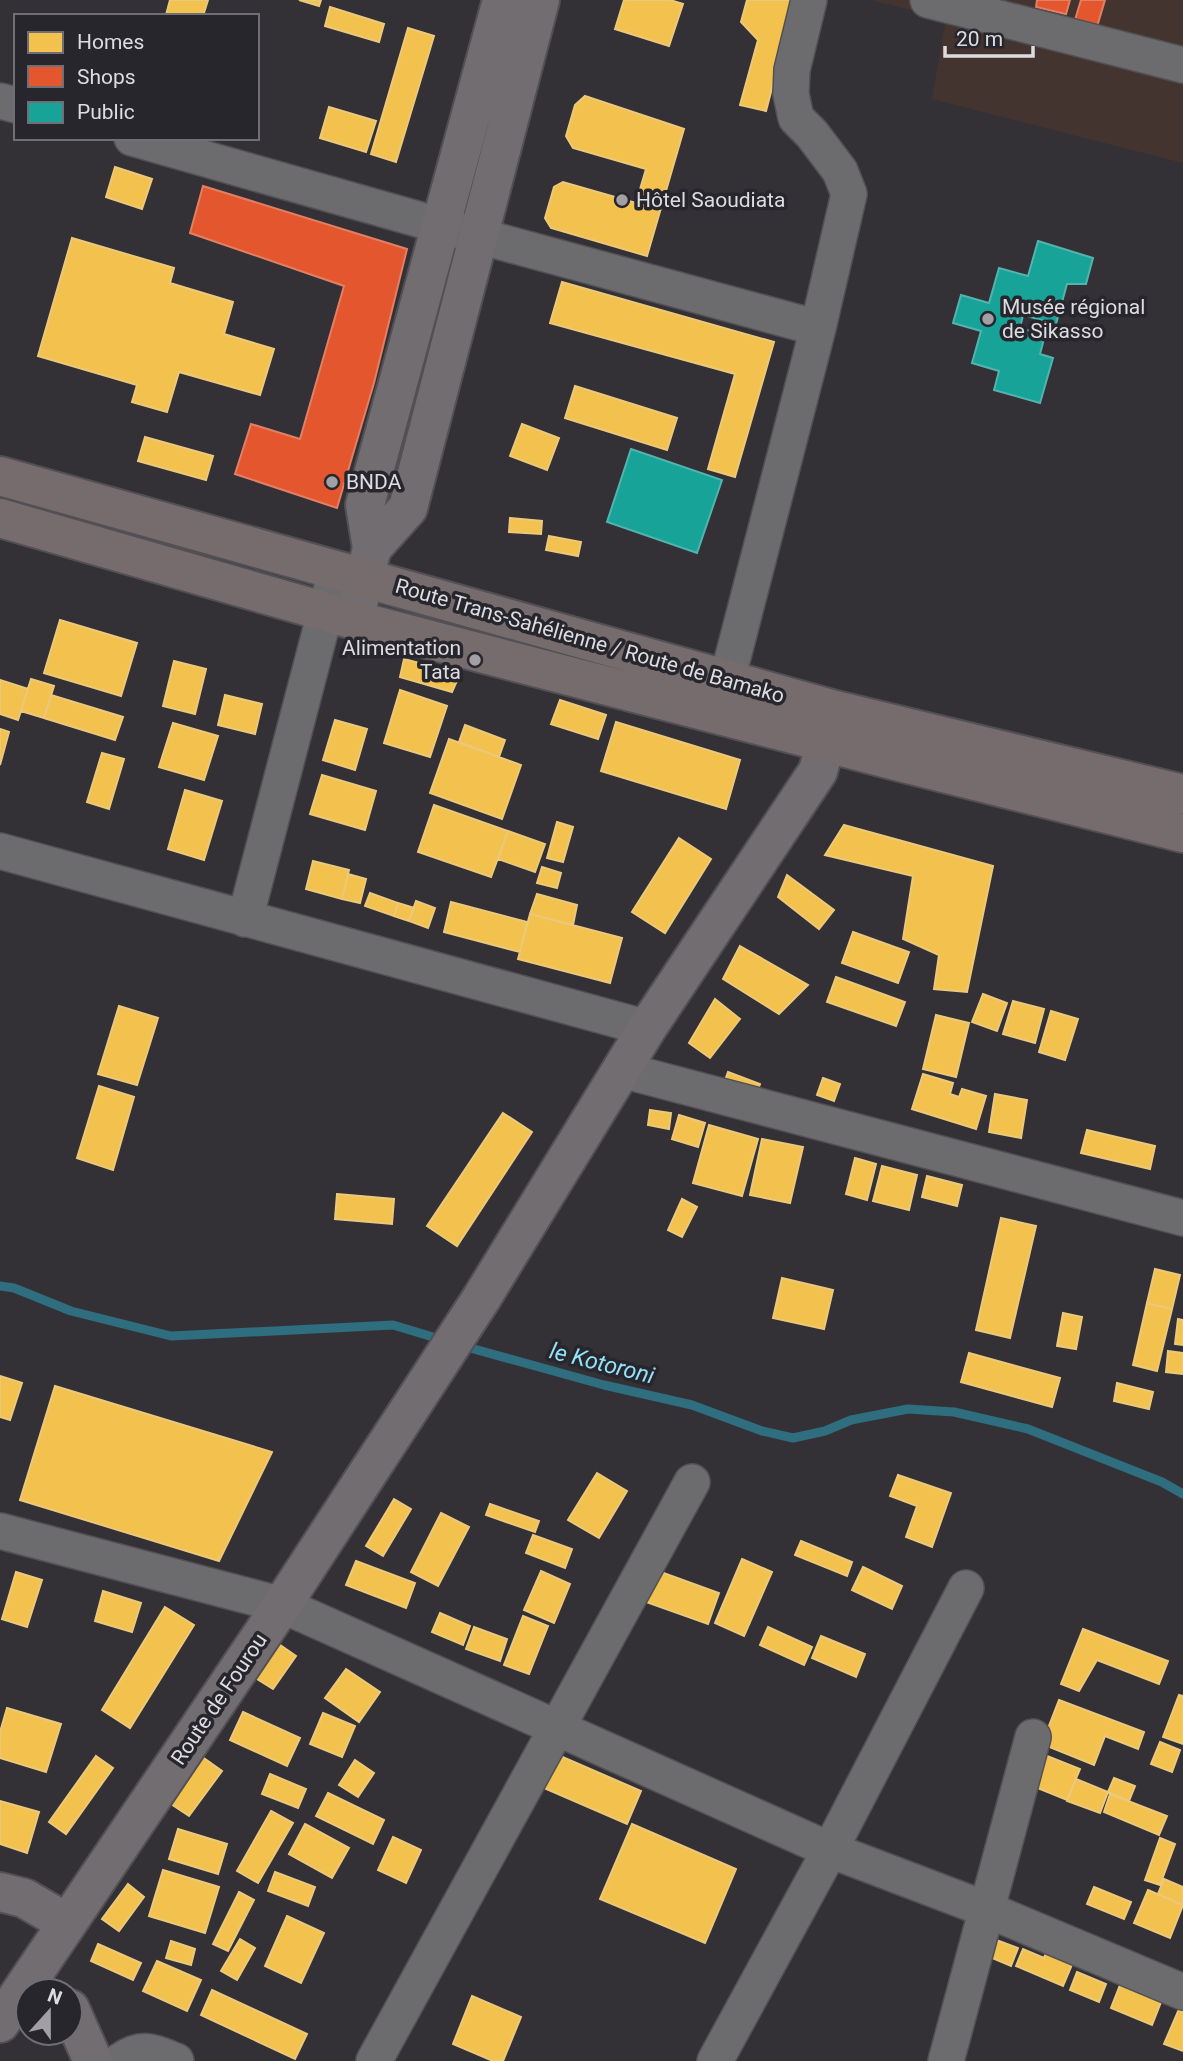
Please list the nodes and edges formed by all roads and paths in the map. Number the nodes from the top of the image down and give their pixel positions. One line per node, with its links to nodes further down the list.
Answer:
1 (502, 0): 7 (main road)
2 (540, 0): 8 (main road)
3 (809, 0): 9 (street)
4 (928, 0): 5 (street)
5 (1183, 65)
6 (139, 140): 7 (street)
7 (442, 226): 8 (street); 12 (main road)
8 (479, 235): 9 (street); 12 (main road)
9 (818, 328): 14 (street)
10 (0, 476): 12 (highway, Route Trans-Sahélienne / Route de Bamako)
11 (0, 518): 13 (highway, Route Trans-Sahélienne / Route de Bamako)
12 (358, 565): 13 (main road); 14 (highway, Route Trans-Sahélienne / Route de Bamako)
13 (339, 616): 15 (highway, Route Trans-Sahélienne / Route de Bamako); 19 (street)
14 (727, 680): 15 (highway, Route Trans-Sahélienne / Route de Bamako)
15 (831, 727): 16 (highway, Route Trans-Sahélienne / Route de Bamako); 17 (highway, Route Trans-Sahélienne / Route de Bamako); 20 (main road, Route de Fourou)
16 (1183, 794)
17 (1183, 833)
18 (0, 851): 19 (street)
19 (245, 919): 20 (street)
20 (647, 1028): 21 (main road, Route de Fourou)
21 (622, 1070): 22 (street); 26 (main road, Route de Fourou)
22 (1183, 1218)
23 (692, 1482): 27 (street)
24 (0, 1531): 26 (street)
25 (966, 1588): 29 (street)
26 (282, 1605): 27 (street); 32 (main road, Route de Fourou)
27 (556, 1729): 29 (street); 41 (street)
28 (1033, 1737): 31 (street)
29 (830, 1850): 31 (street); 42 (street)
30 (0, 1892): 32 (main road)
31 (988, 1910): 35 (street); 43 (street)
32 (67, 1923): 33 (main road, Route de Fourou)
33 (46, 1955): 34 (main road); 36 (main road, Route de Fourou)
34 (56, 1977)
35 (1183, 1992)
36 (0, 2023)
37 (84, 2041): 38 (main road)
38 (93, 2061)
39 (120, 2061): 40 (street)
40 (176, 2061)
41 (374, 2061)
42 (715, 2061)
43 (946, 2061)

